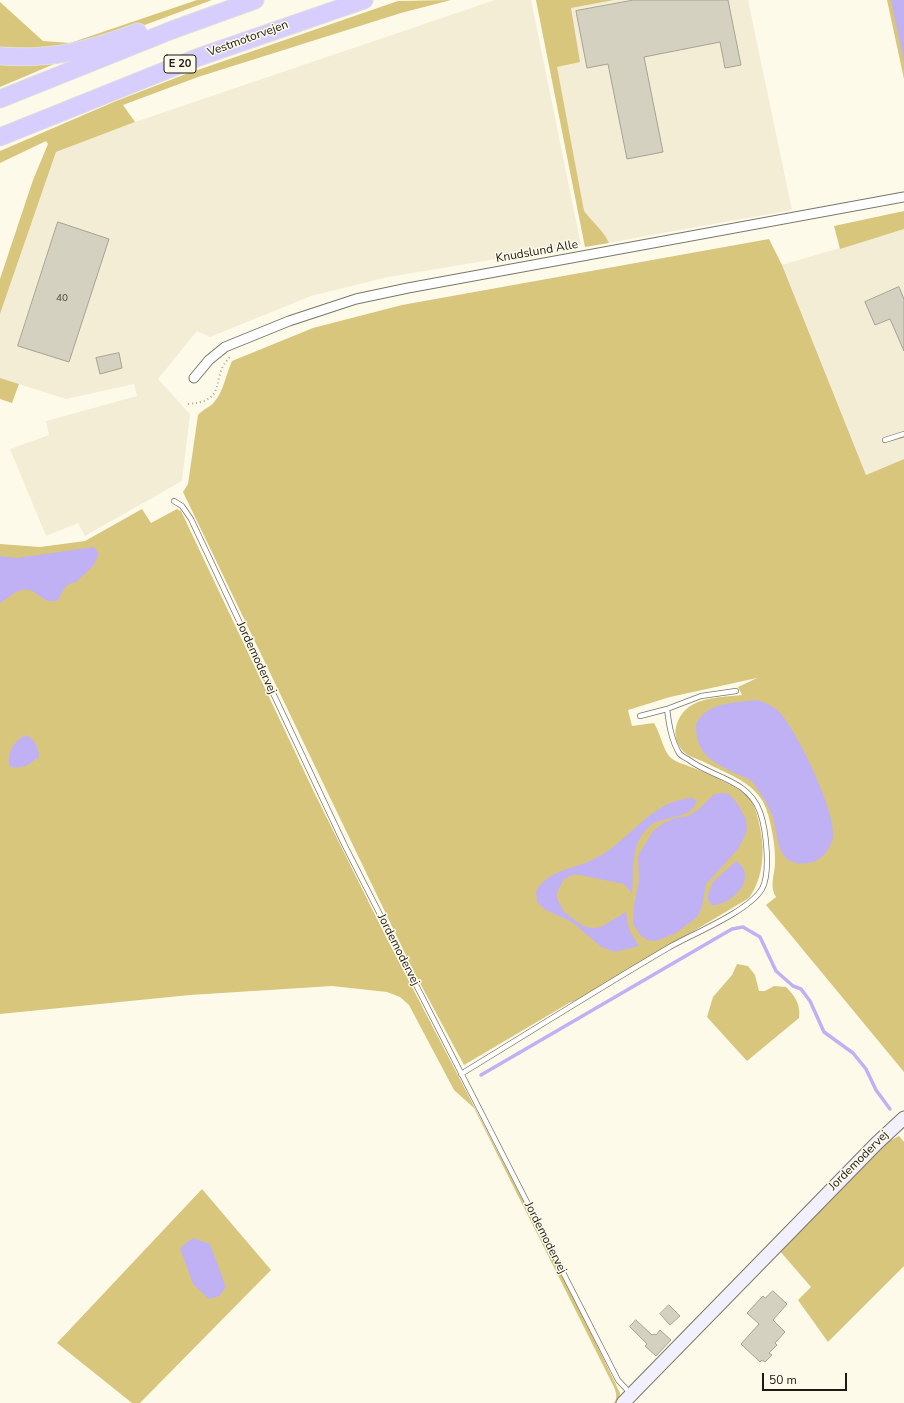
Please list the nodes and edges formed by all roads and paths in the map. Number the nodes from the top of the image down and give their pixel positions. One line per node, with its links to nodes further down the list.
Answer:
1 (225, 0): 4 (highway)
2 (256, 0): 5 (highway)
3 (364, 0): 6 (highway, Vestmotorvejen / E 20)
4 (0, 56)
5 (0, 99)
6 (0, 138)
7 (904, 197): 9 (street, Knudslund Alle)
8 (231, 356): 10 (path)
9 (194, 378)
10 (188, 404)
11 (904, 434): 12 (lane)
12 (885, 440)
13 (174, 501): 17 (lane, Jordemodervej)
14 (736, 691): 15 (lane)
15 (667, 709): 16 (lane); 17 (lane)
16 (640, 716)
17 (461, 1074): 19 (lane, Jordemodervej)
18 (904, 1118): 19 (street, Jordemodervej)
19 (627, 1399)

